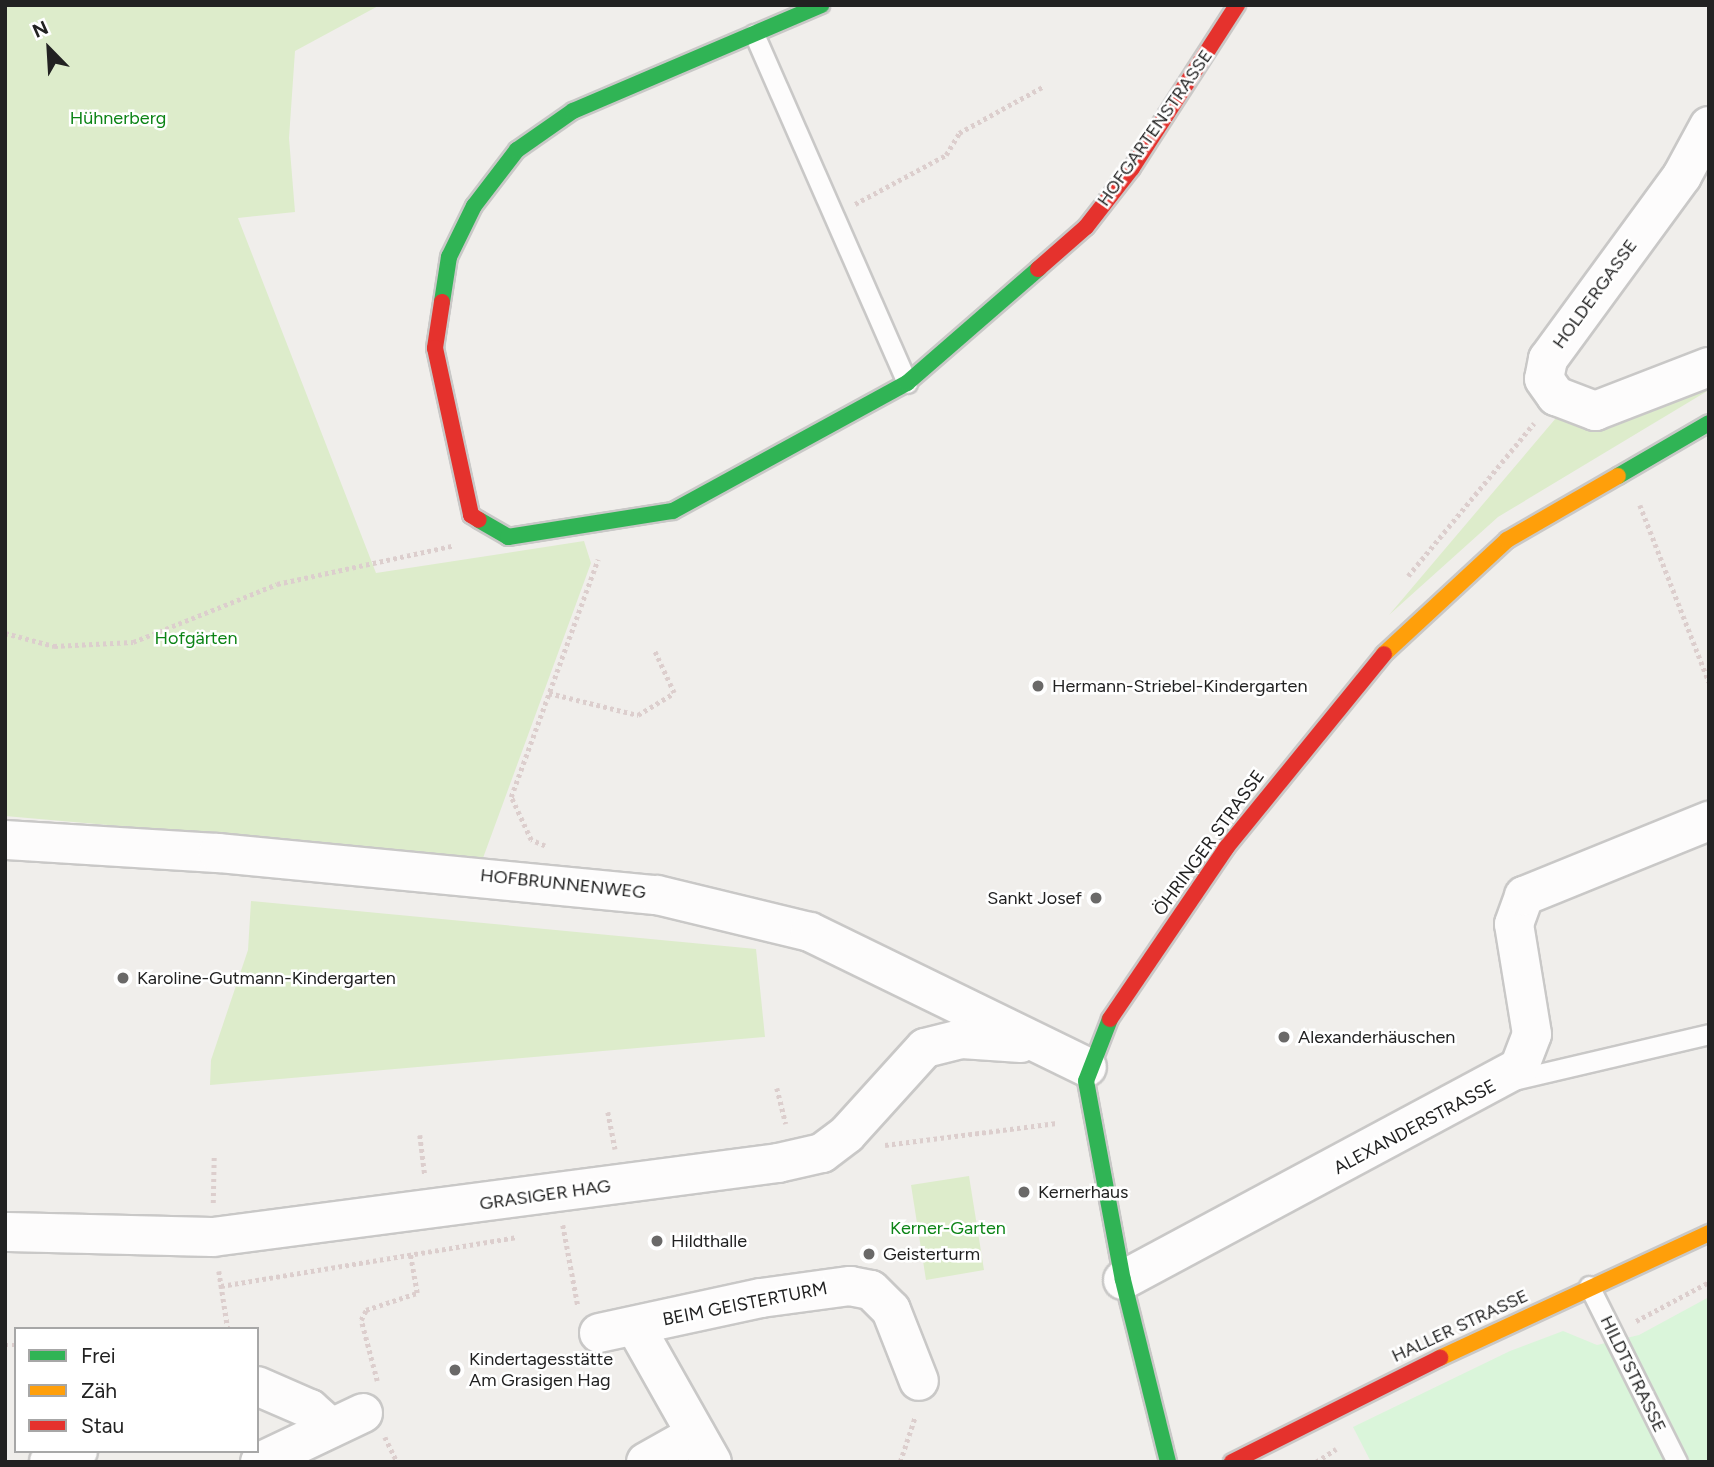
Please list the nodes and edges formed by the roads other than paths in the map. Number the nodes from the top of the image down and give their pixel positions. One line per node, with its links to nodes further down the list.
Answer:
1 (821, 5): 3 (street)
2 (1237, 5): 7 (street, HOFGARTENSTRASSE)
3 (754, 34): 7 (lane); 7 (street, HOFGARTENSTRASSE)
4 (1709, 126): 5 (street, HOLDERGASSE)
5 (1695, 177): 6 (street, HOLDERGASSE)
6 (1709, 367)
7 (908, 383)
8 (1709, 423): 13 (street, ÖHRINGER STRASSE)
9 (1709, 821): 14 (street, ALEXANDERSTRASSE)
10 (5, 840): 12 (street, HOFBRUNNENWEG)
11 (1709, 1034): 14 (lane)
12 (1038, 1044): 13 (street, HOFBRUNNENWEG); 15 (street, GRASIGER HAG)
13 (1087, 1067): 17 (street)
14 (1499, 1083): 17 (street, ALEXANDERSTRASSE)
15 (5, 1232)
16 (1709, 1233): 18 (street, HALLER STRASSE)
17 (1123, 1280): 26 (street)
18 (1589, 1286): 27 (street, HALLER STRASSE); 28 (lane, HILDTSTRASSE)
19 (919, 1381): 21 (street, BEIM GEISTERTURM)
20 (259, 1387): 24 (street)
21 (704, 1448): 25 (street)
22 (73, 1453): 23 (street)
23 (49, 1462)
24 (260, 1462)
25 (646, 1462)
26 (1168, 1462)
27 (1232, 1462)
28 (1677, 1462)

